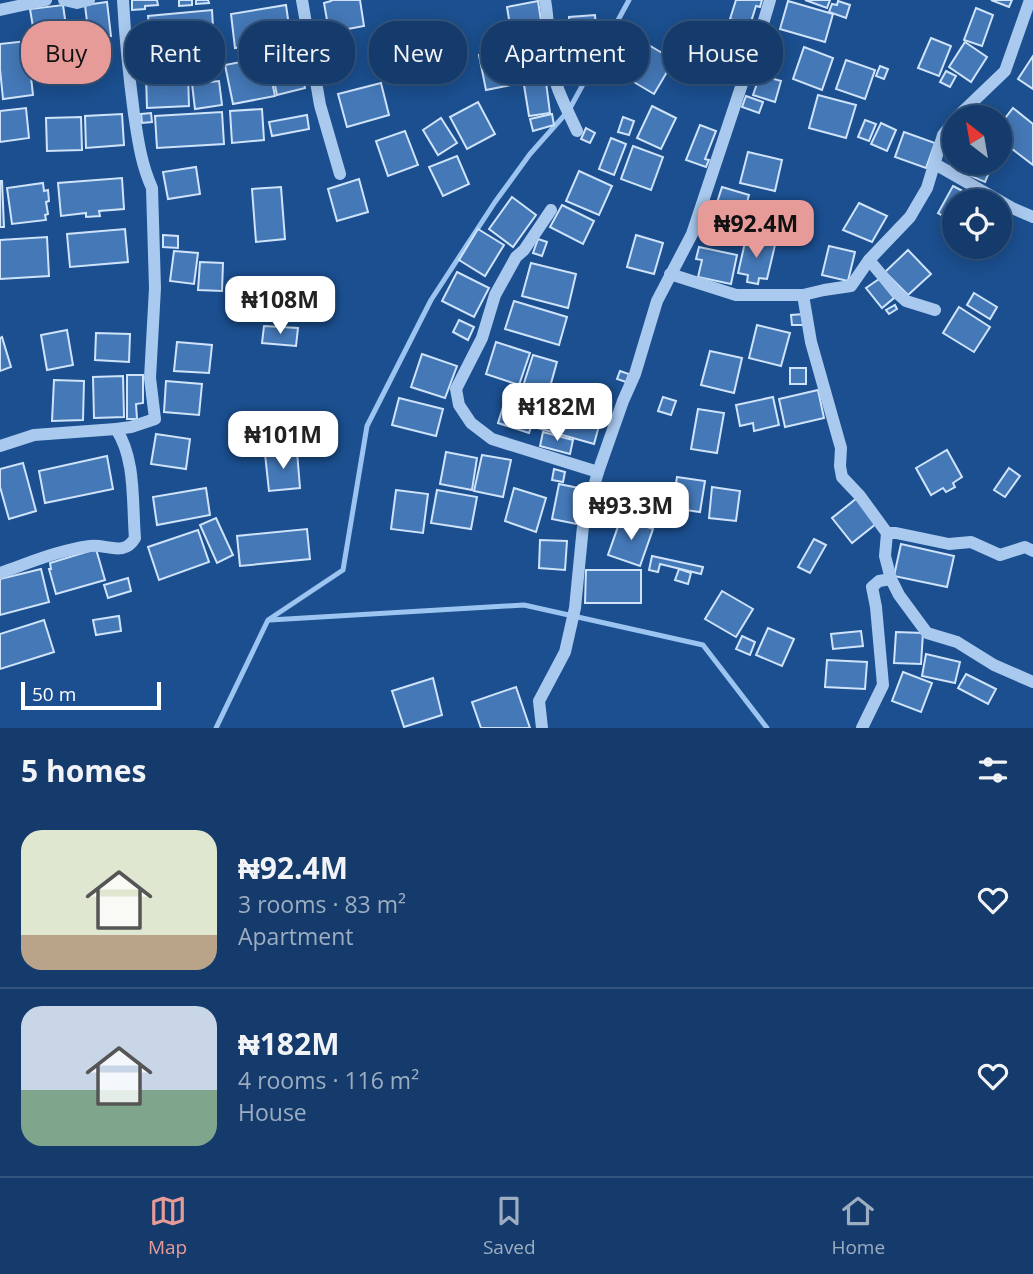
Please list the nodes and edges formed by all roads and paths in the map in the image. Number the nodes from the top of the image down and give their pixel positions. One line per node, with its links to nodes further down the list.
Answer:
1 (46, 0): 9 (street)
2 (64, 0): 3 (street)
3 (89, 0)
4 (123, 0): 21 (street)
5 (302, 0): 14 (street)
6 (545, 0): 11 (street)
7 (770, 0): 18 (street)
8 (1030, 0): 10 (street)
9 (0, 10)
10 (970, 105)
11 (577, 131)
12 (942, 139): 13 (street)
13 (935, 164): 16 (street); 17 (street)
14 (341, 174)
15 (551, 210): 23 (street)
16 (1033, 217)
17 (869, 260): 19 (street); 20 (street)
18 (670, 274): 19 (street); 23 (street)
19 (803, 295): 24 (street)
20 (934, 310)
21 (116, 429): 22 (street); 26 (street)
22 (0, 446)
23 (598, 472): 29 (street)
24 (887, 533): 25 (street); 27 (street)
25 (1033, 551)
26 (0, 573)
27 (891, 579): 28 (street); 30 (street)
28 (1033, 682)
29 (542, 728)
30 (862, 728)

